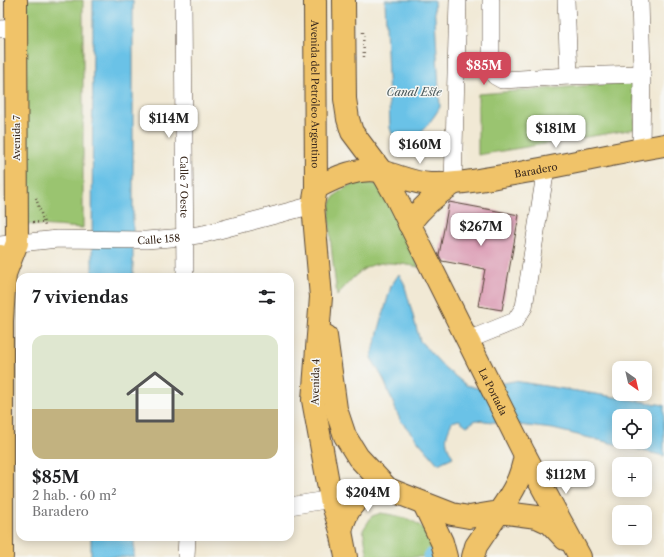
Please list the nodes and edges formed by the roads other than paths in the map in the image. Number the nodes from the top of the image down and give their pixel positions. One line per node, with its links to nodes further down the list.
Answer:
1 (16, 0): 9 (main road, Avenida 7)
2 (183, 0): 19 (street, Calle 7 Oeste)
3 (315, 0): 17 (main road, Avenida del Petróleo Argentino)
4 (344, 0): 15 (main road)
5 (458, 0): 16 (street)
6 (492, 0): 11 (street)
7 (566, 0): 11 (street)
8 (640, 0): 10 (street)
9 (8, 29): 20 (main road, Avenida 7)
10 (642, 74): 11 (street); 13 (street)
11 (569, 76)
12 (664, 145): 13 (main road, Baradero)
13 (641, 149): 14 (main road, Baradero)
14 (546, 168): 16 (main road, Baradero); 25 (street)
15 (382, 172): 16 (main road, Baradero); 17 (main road); 18 (main road, La Portada)
16 (453, 184): 18 (main road, Baradero)
17 (315, 196): 19 (street, Calle 158); 23 (main road, Avenida 4)
18 (409, 224): 25 (main road, La Portada)
19 (184, 237): 20 (street, Calle 158); 22 (street, Calle 7 Oeste)
20 (8, 244): 21 (main road, Avenida 7)
21 (2, 265): 24 (main road, Avenida 7)
22 (185, 273)
23 (321, 297): 27 (main road); 28 (main road, Avenida 4)
24 (1, 321): 35 (main road, Avenida 7)
25 (468, 340): 26 (main road, La Portada)
26 (525, 455): 31 (main road); 34 (main road, La Portada)
27 (388, 489): 29 (main road); 32 (main road)
28 (331, 499): 30 (street); 32 (main road, Avenida 4)
29 (424, 504): 31 (main road); 38 (main road)
30 (294, 505)
31 (499, 512): 34 (main road); 39 (main road)
32 (341, 531): 37 (main road, Avenida 4)
33 (187, 541): 36 (street)
34 (579, 554)
35 (2, 557)
36 (186, 557)
37 (346, 557)
38 (446, 557)
39 (474, 557)

